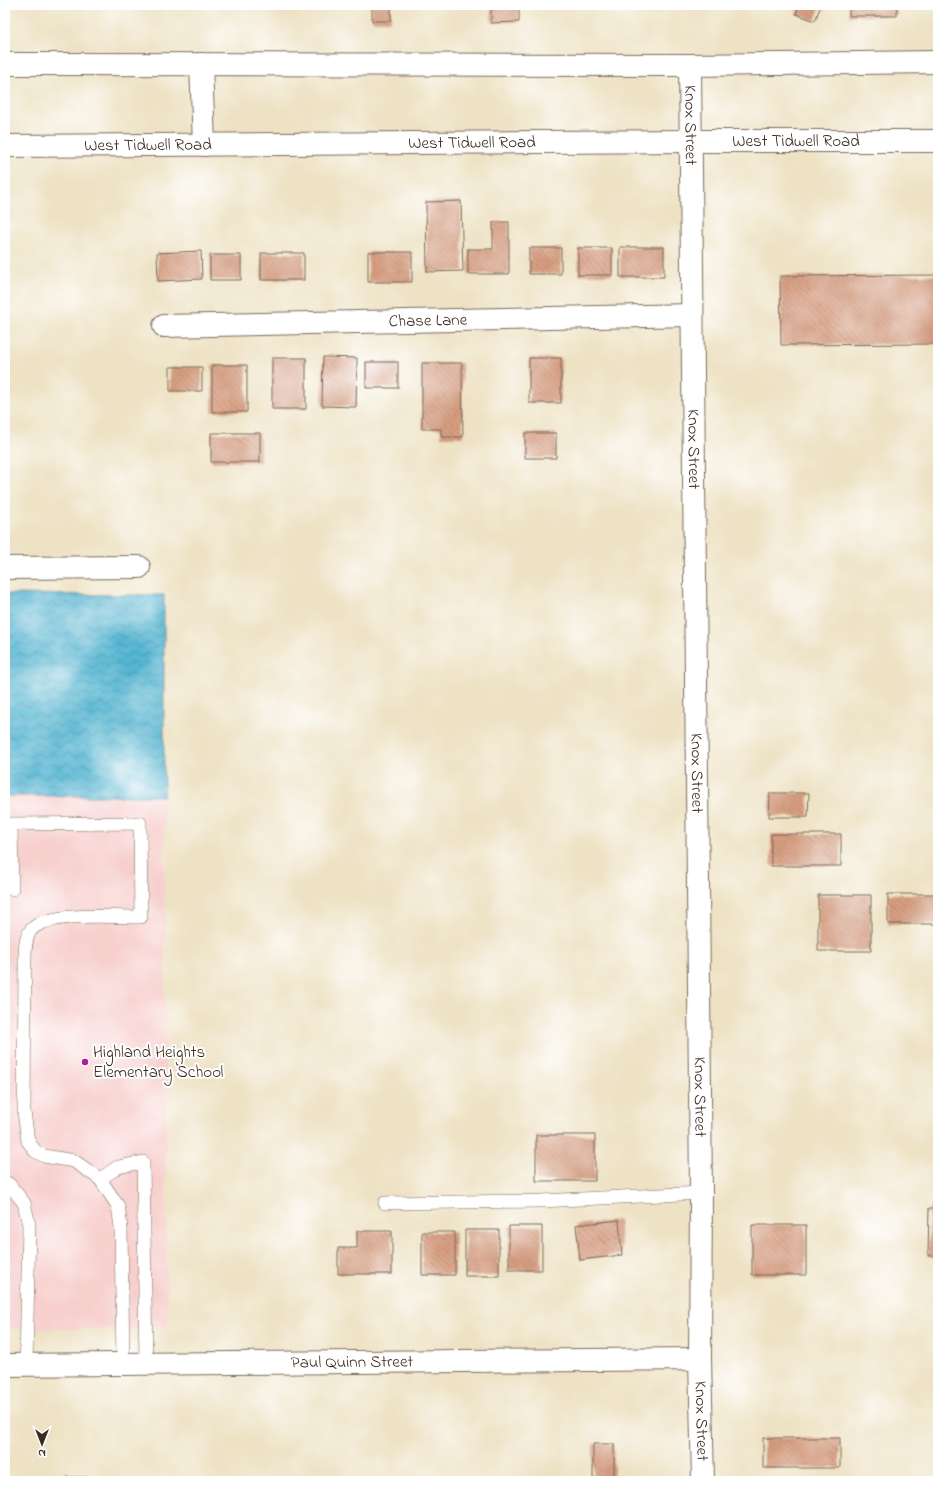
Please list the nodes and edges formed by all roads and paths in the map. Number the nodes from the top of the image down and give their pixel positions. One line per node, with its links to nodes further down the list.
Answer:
1 (938, 62): 4 (street)
2 (5, 64): 3 (street)
3 (201, 64): 4 (street); 7 (street)
4 (690, 65): 5 (street, Knox Street)
5 (691, 141): 6 (street, West Tidwell Road); 7 (street, West Tidwell Road); 9 (street, Knox Street)
6 (938, 141)
7 (204, 145): 8 (street, West Tidwell Road)
8 (5, 146)
9 (692, 315): 10 (street, Chase Lane); 16 (street, Knox Street)
10 (164, 326)
11 (139, 567): 12 (street)
12 (5, 568)
13 (12, 889): 14 (lane)
14 (100, 1179): 19 (lane); 20 (lane)
15 (5, 1182): 21 (lane)
16 (701, 1193): 17 (lane); 18 (street, Knox Street)
17 (385, 1203)
18 (700, 1359): 20 (street, Paul Quinn Street); 22 (street, Knox Street)
19 (122, 1364): 20 (street, Paul Quinn Street); 21 (street, Paul Quinn Street)
20 (146, 1364)
21 (16, 1365)
22 (703, 1481)

